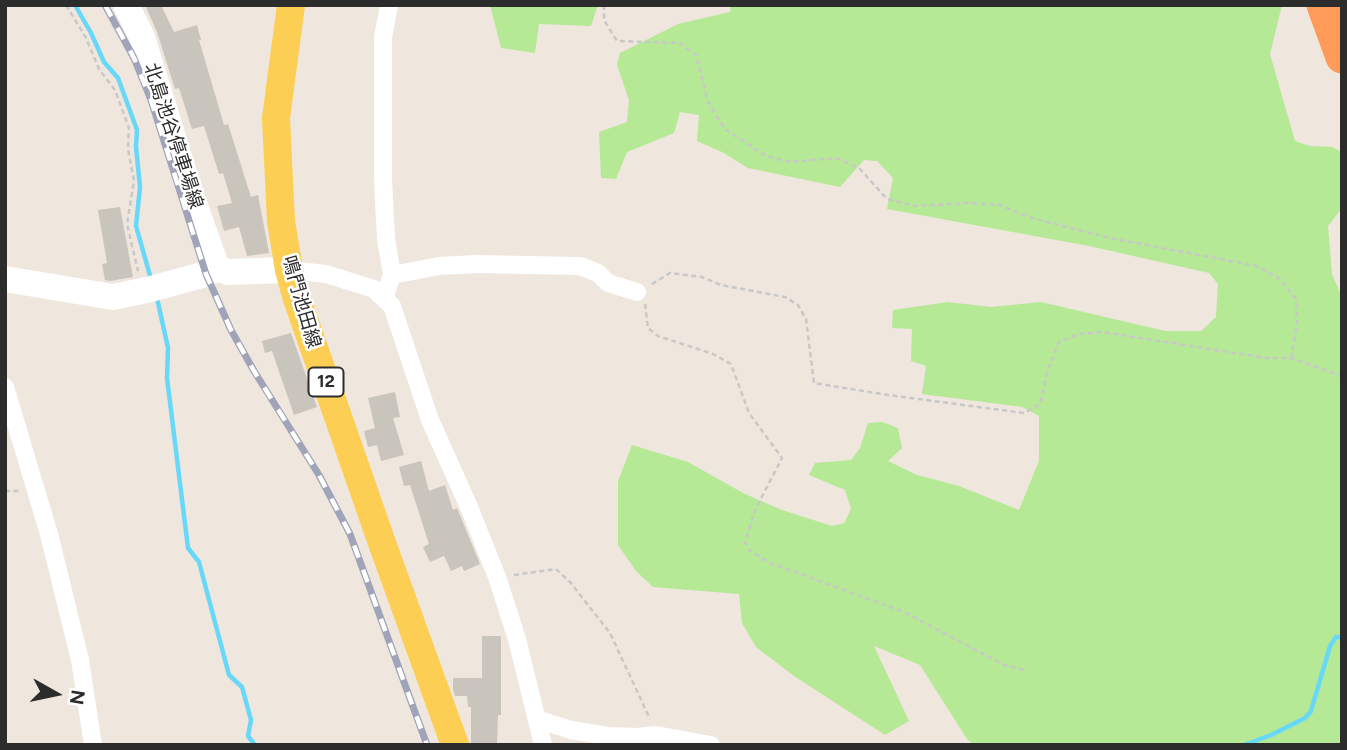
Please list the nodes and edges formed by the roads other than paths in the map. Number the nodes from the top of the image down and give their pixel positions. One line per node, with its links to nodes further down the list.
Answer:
1 (126, 5): 6 (main road, 北島池谷停車場線)
2 (291, 5): 7 (main road, 鳴門池田線 / 12)
3 (389, 5): 8 (street)
4 (1323, 5): 5 (highway)
5 (1342, 57)
6 (217, 268): 7 (main road); 9 (main road)
7 (289, 270): 11 (street); 15 (main road, 鳴門池田線 / 12)
8 (392, 275): 10 (street); 11 (street)
9 (5, 279)
10 (637, 292)
11 (385, 296): 13 (street)
12 (5, 387): 14 (street)
13 (537, 719): 16 (street); 17 (street)
14 (93, 745)
15 (455, 745)
16 (543, 745)
17 (711, 745)

